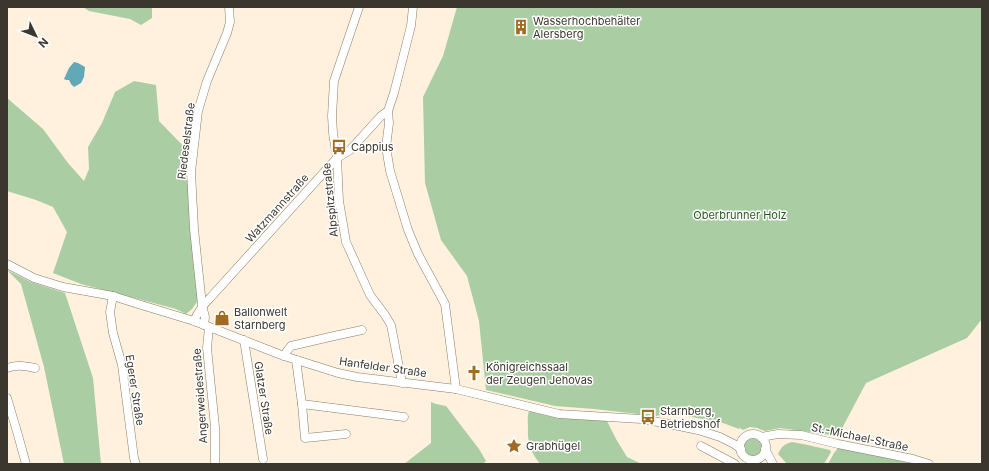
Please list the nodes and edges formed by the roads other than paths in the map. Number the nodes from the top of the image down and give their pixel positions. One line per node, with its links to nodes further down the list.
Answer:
1 (230, 7): 8 (street, Riedeselstraße)
2 (359, 7): 5 (street, Alpspitzstraße)
3 (413, 7): 4 (street)
4 (388, 111): 5 (street, Watzmannstraße); 18 (street)
5 (337, 158): 8 (street, Watzmannstraße); 17 (street, Alpspitzstraße)
6 (7, 264): 7 (street, Hanfelder Straße)
7 (113, 296): 9 (street, Hanfelder Straße); 33 (street, Egerer Straße)
8 (202, 305): 9 (street); 10 (street, Riedeselstraße)
9 (194, 321): 10 (street, Hanfelder Straße)
10 (206, 326): 12 (street, Hanfelder Straße); 34 (street, Angerweidestraße)
11 (362, 330): 13 (street)
12 (244, 340): 13 (street, Hanfelder Straße); 30 (street, Glatzer Straße)
13 (284, 356): 14 (street, Hanfelder Straße)
14 (296, 360): 17 (street, Hanfelder Straße); 20 (street)
15 (7, 368): 16 (street)
16 (35, 368)
17 (402, 382): 18 (street, Hanfelder Straße)
18 (456, 389): 24 (street, Hanfelder Straße)
19 (7, 398): 32 (street)
20 (302, 404): 21 (street); 22 (street)
21 (404, 417)
22 (346, 434)
23 (785, 435): 25 (street, St.-Michael-Straße); 28 (street); 38 (street, St.-Michael-Straße)
24 (720, 437): 26 (street, Hanfelder Straße); 29 (street, Hanfelder Straße)
25 (761, 437): 26 (street); 28 (street)
26 (743, 438): 29 (street)
27 (701, 446): 35 (street)
28 (766, 447): 31 (street); 37 (street)
29 (741, 449): 31 (street)
30 (263, 459)
31 (749, 460): 36 (street)
32 (26, 464)
33 (136, 464)
34 (215, 464)
35 (735, 464)
36 (770, 464)
37 (773, 464)
38 (929, 464)

